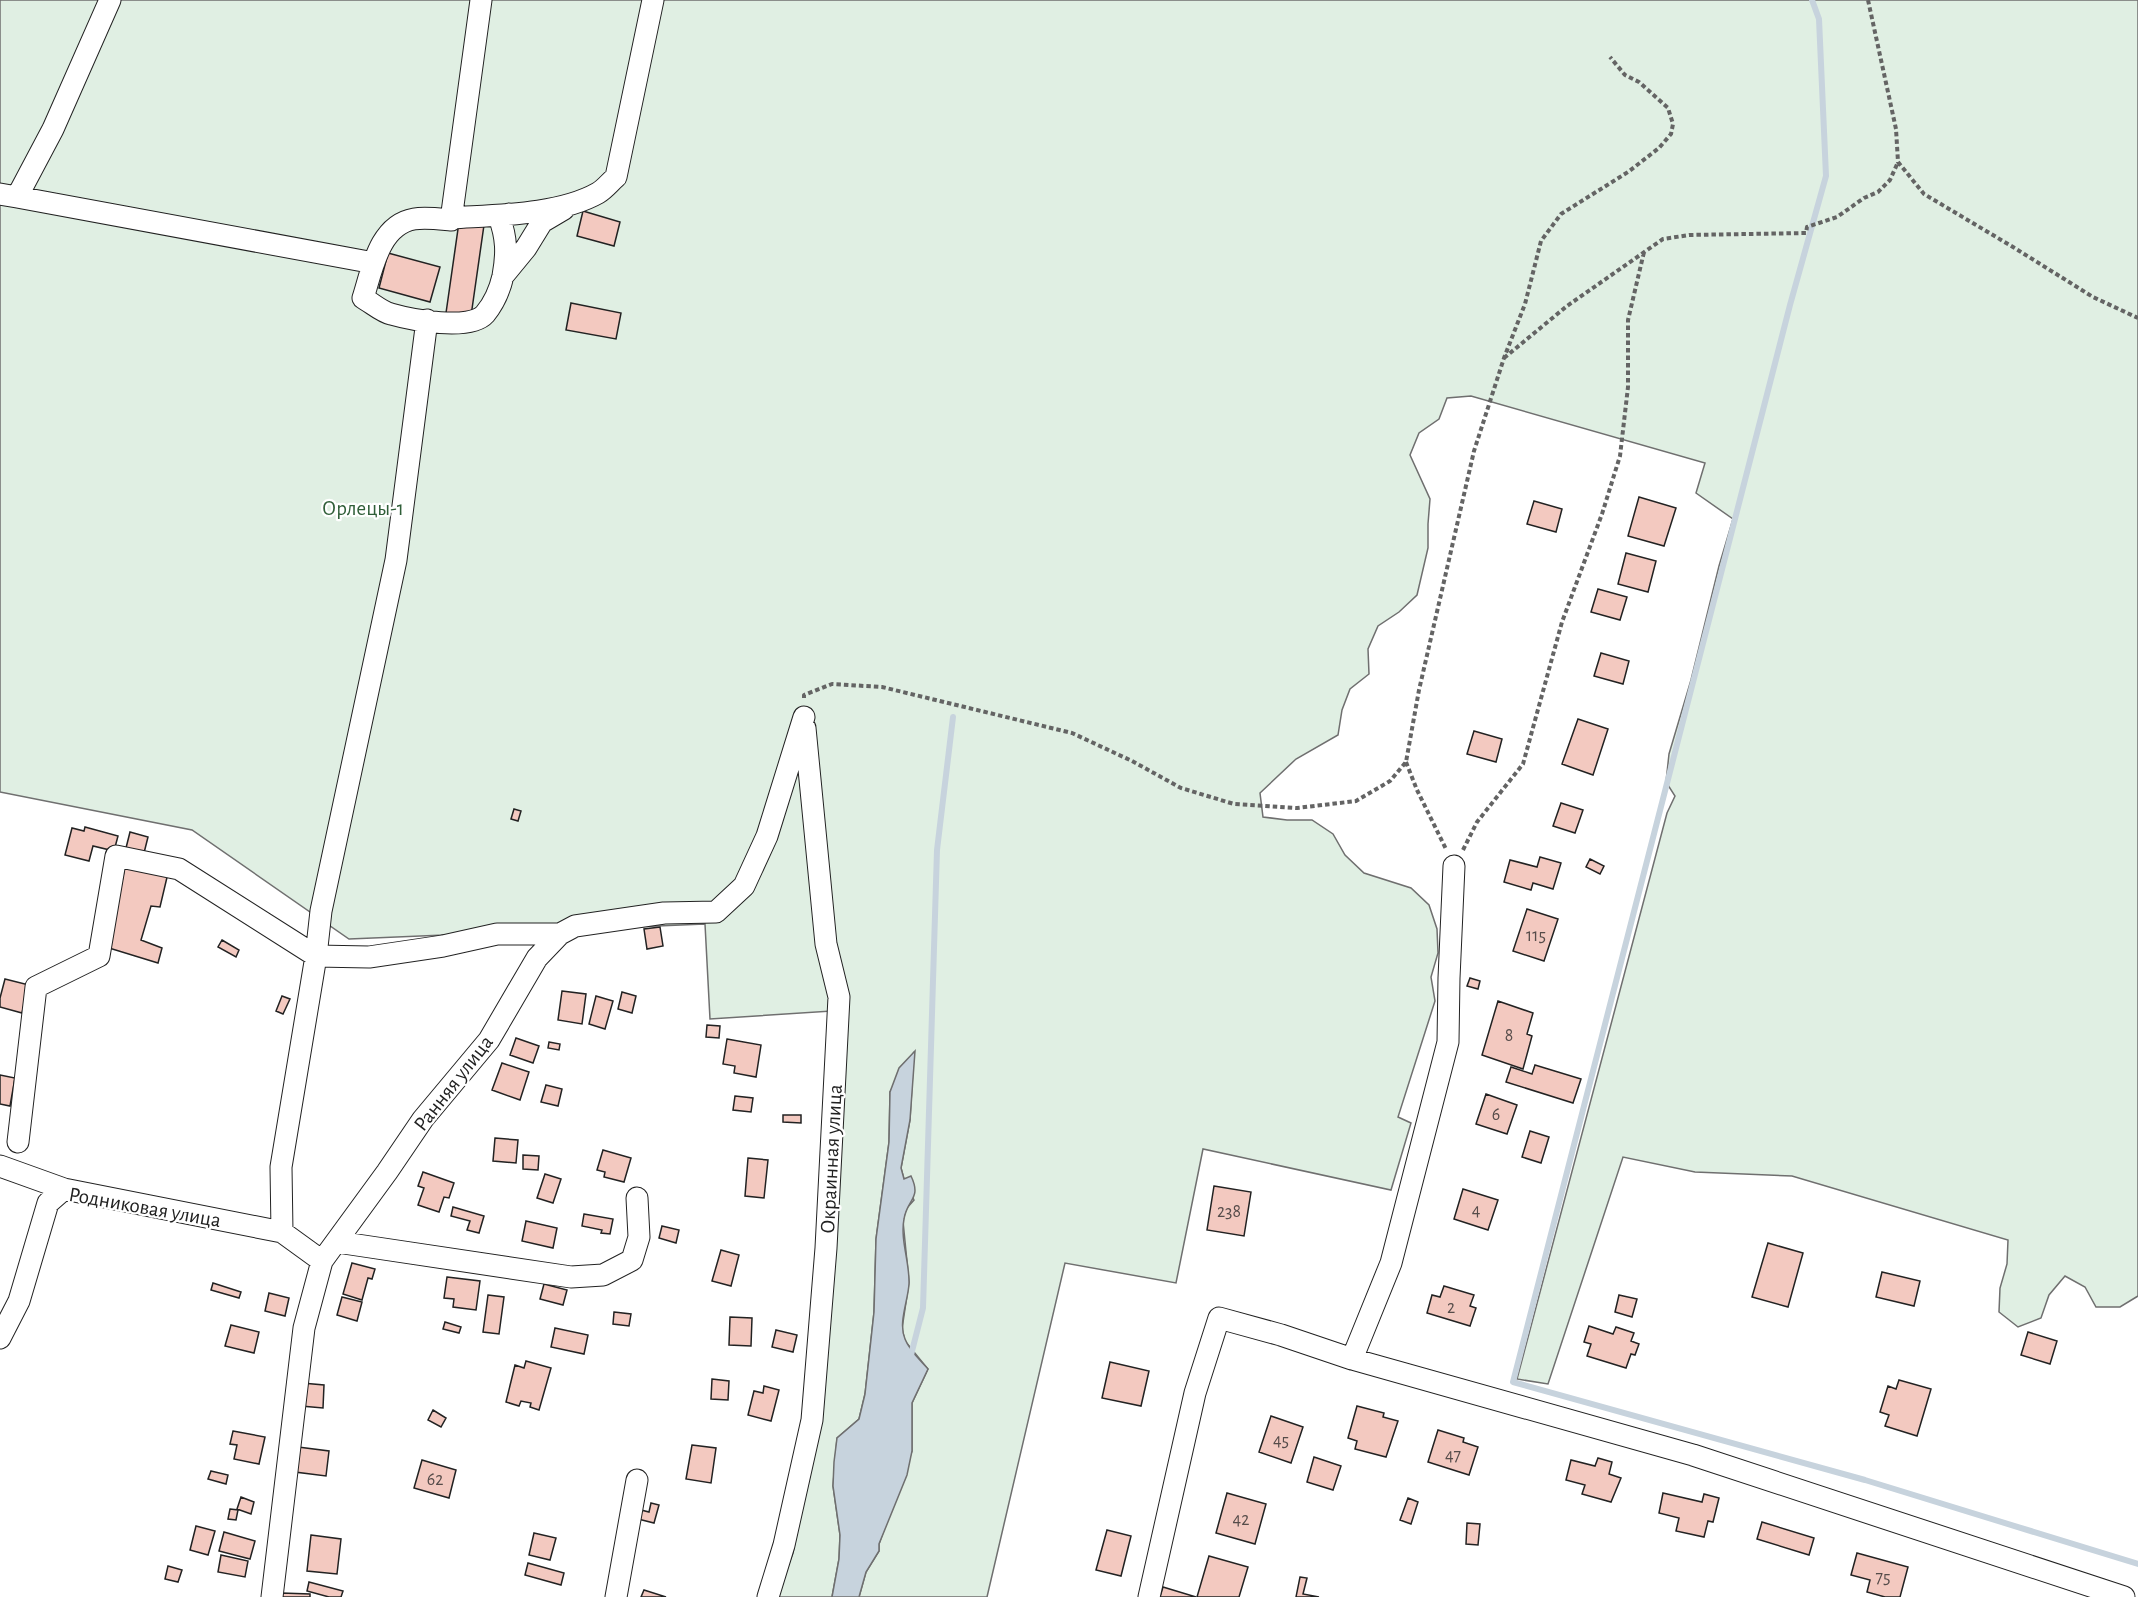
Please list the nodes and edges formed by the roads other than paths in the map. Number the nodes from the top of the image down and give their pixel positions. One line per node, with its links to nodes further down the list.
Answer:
1 (110, 0): 4 (street)
2 (481, 0): 7 (street)
3 (653, 0): 5 (street)
4 (9, 195): 8 (street)
5 (576, 202): 6 (street); 9 (street)
6 (509, 214): 7 (street); 9 (street)
7 (452, 220): 8 (street)
8 (374, 263): 10 (street)
9 (502, 276): 10 (street)
10 (427, 320): 14 (street)
11 (804, 717): 13 (street, Ранняя улица); 27 (street, Окраинная улица)
12 (1454, 866): 23 (street)
13 (560, 934): 14 (street); 20 (street, Ранняя улица)
14 (316, 956): 15 (street); 19 (street)
15 (18, 1142)
16 (0, 1166): 17 (street)
17 (64, 1189): 19 (street, Родниковая улица); 22 (street, Родниковая улица)
18 (637, 1198): 20 (street)
19 (282, 1232): 21 (street)
20 (337, 1242): 21 (street, Ранняя улица)
21 (322, 1261): 25 (street, Ранняя улица)
22 (0, 1338)
23 (1352, 1359): 28 (street); 29 (street)
24 (637, 1480): 26 (street)
25 (272, 1597)
26 (616, 1597)
27 (768, 1597)
28 (1149, 1597)
29 (2124, 1597)

